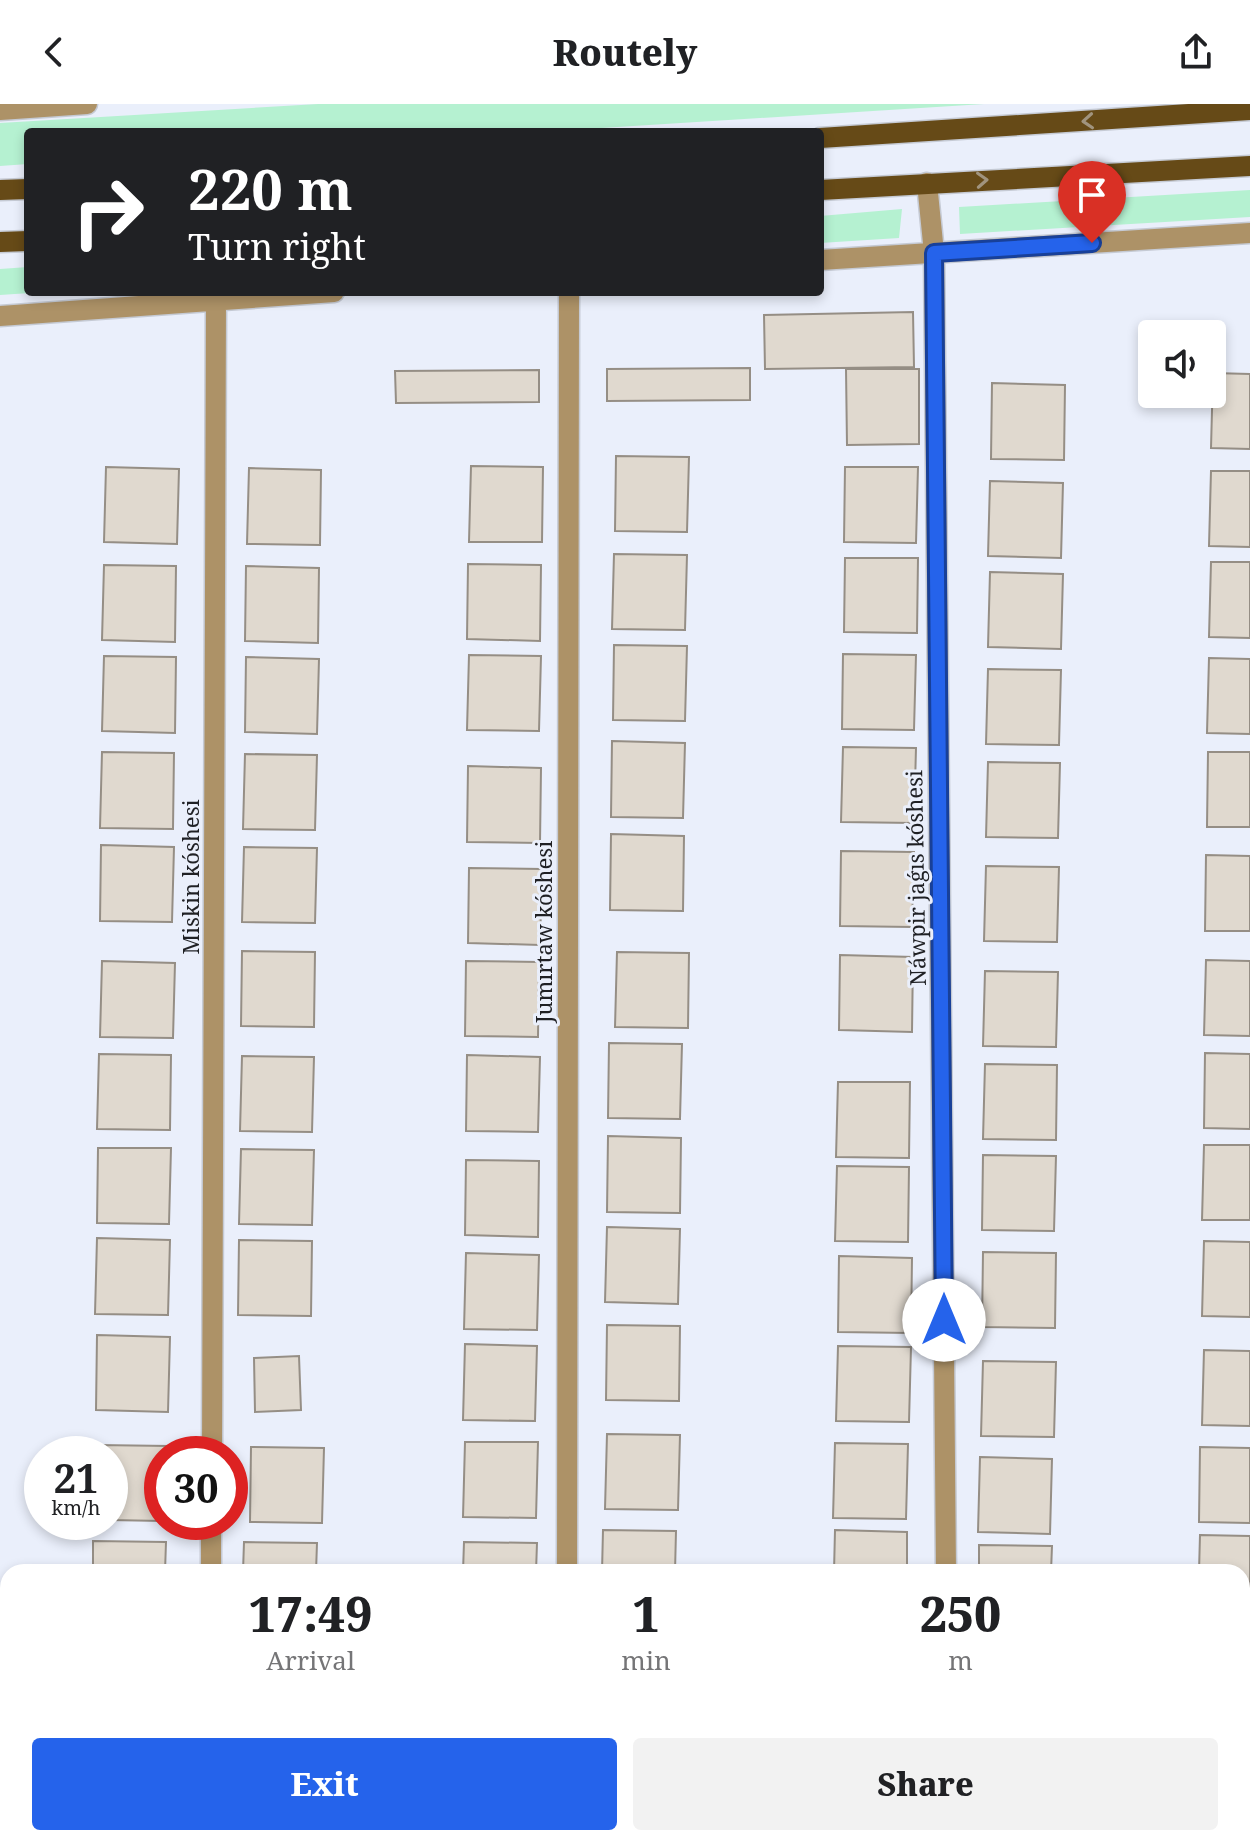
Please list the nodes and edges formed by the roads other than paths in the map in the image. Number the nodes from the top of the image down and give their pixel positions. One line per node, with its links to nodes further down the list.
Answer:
1 (87, 104): 2 (street)
2 (0, 110)
3 (1250, 110): 4 (main road, one-way to 4)
4 (824, 138)
5 (1250, 166): 6 (main road, one-way to 5)
6 (927, 183): 9 (main road); 13 (street, Náwpir jaǵıs kóshesi)
7 (24, 189): 8 (main road)
8 (0, 190)
9 (824, 190)
10 (1250, 233): 13 (street)
11 (24, 241): 12 (main road)
12 (0, 242)
13 (934, 253): 14 (street); 23 (street, Náwpir jaǵıs kóshesi)
14 (824, 260)
15 (275, 296): 17 (street)
16 (569, 296): 22 (street, Jumırtaw kóshesi)
17 (216, 300): 18 (street); 19 (street, Miskin kóshesi)
18 (0, 316)
19 (212, 1436)
20 (211, 1540): 21 (street)
21 (211, 1564)
22 (567, 1564)
23 (946, 1564)

